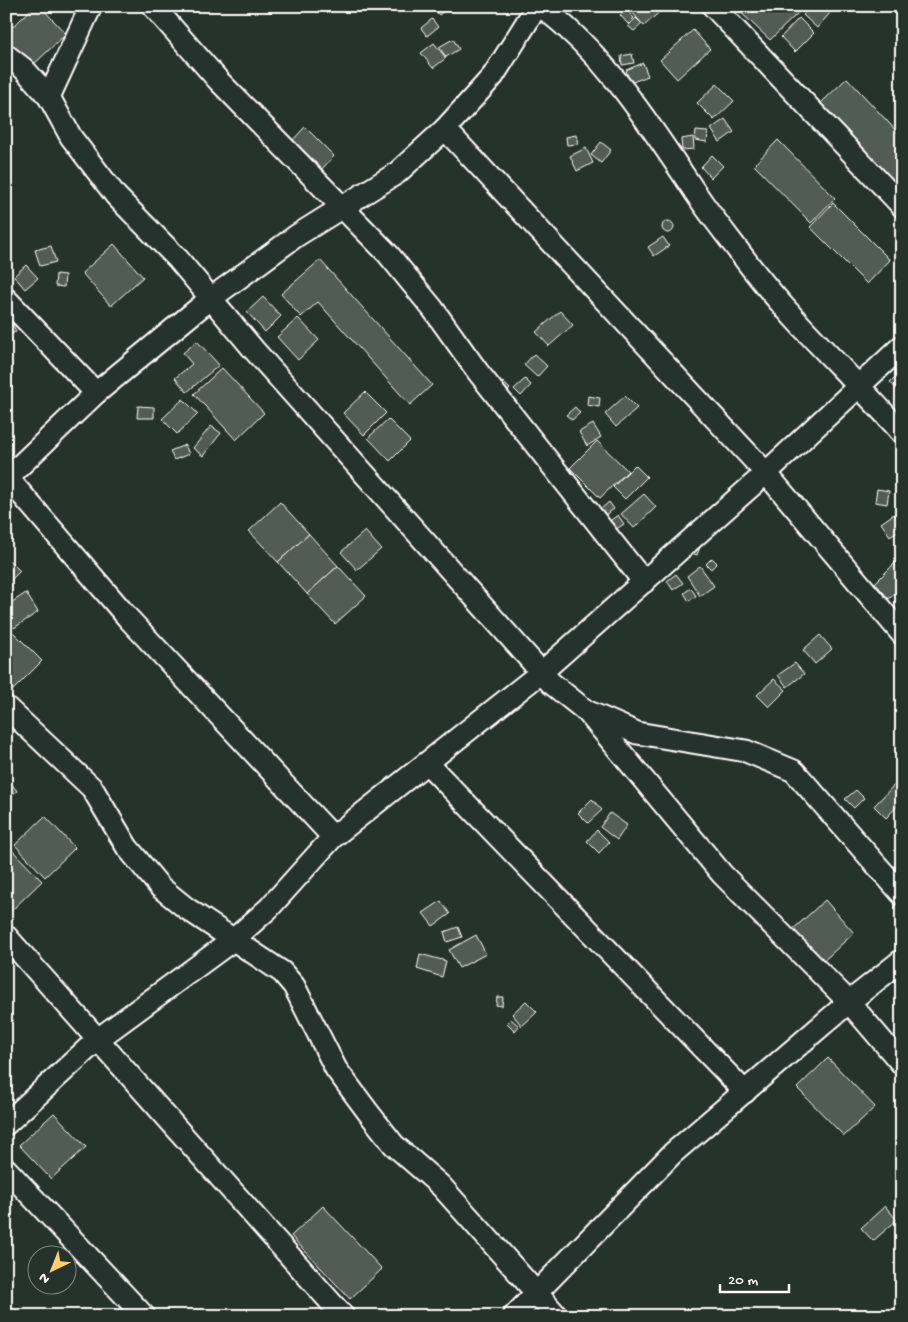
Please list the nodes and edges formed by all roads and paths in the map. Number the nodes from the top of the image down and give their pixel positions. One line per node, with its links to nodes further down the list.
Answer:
1 (91, 6): 6 (street)
2 (153, 6): 9 (street)
3 (539, 6): 7 (street); 13 (street)
4 (713, 6): 8 (street)
5 (6, 56): 6 (street)
6 (49, 97): 11 (street)
7 (445, 129): 9 (street); 16 (street)
8 (902, 206)
9 (342, 209): 11 (street); 18 (street)
10 (6, 299): 14 (street)
11 (210, 299): 14 (street); 20 (street)
12 (902, 346): 13 (street)
13 (859, 385): 15 (street); 16 (street)
14 (96, 393): 17 (street)
15 (902, 433)
16 (766, 473): 18 (street); 19 (street)
17 (7, 477): 24 (street)
18 (644, 582): 20 (street)
19 (902, 634)
20 (542, 671): 22 (street); 23 (street)
21 (6, 707): 27 (street)
22 (586, 712): 25 (street); 29 (street)
23 (427, 763): 24 (street); 32 (street)
24 (333, 837): 27 (street)
25 (902, 894)
26 (6, 936): 30 (street)
27 (233, 940): 30 (street); 35 (street)
28 (902, 960): 29 (street)
29 (849, 1002): 31 (street); 32 (street)
30 (98, 1040): 33 (street); 37 (street)
31 (902, 1064)
32 (745, 1092): 35 (street)
33 (6, 1124)
34 (6, 1169): 36 (street)
35 (538, 1292): 38 (street); 39 (street)
36 (144, 1316)
37 (343, 1316)
38 (514, 1316)
39 (557, 1316)

